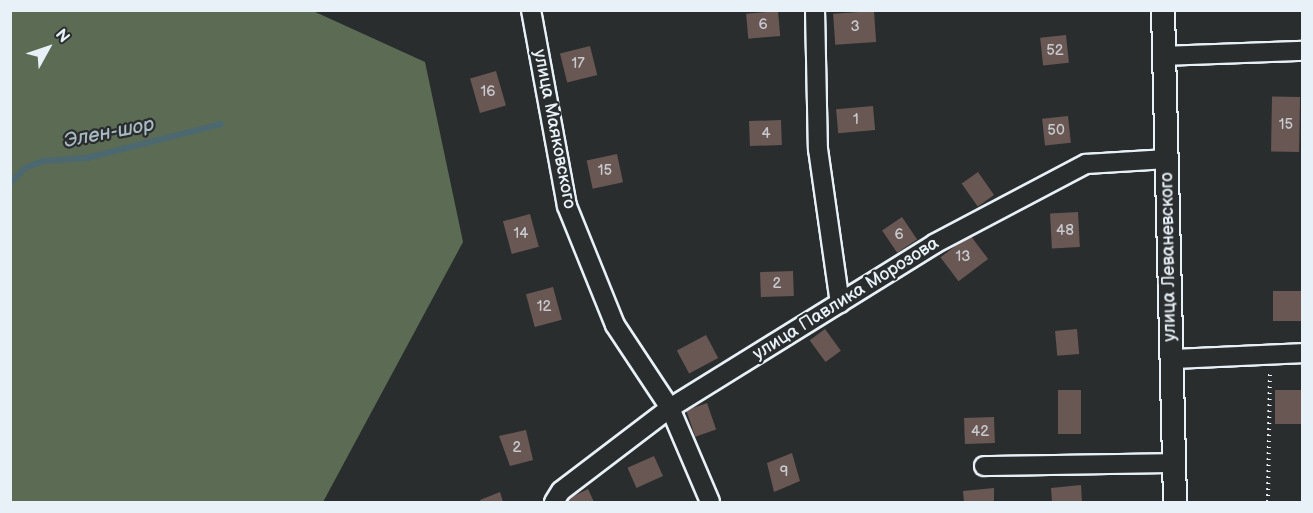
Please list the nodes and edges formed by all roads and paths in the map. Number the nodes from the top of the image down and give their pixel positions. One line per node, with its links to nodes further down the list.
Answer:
1 (531, 10): 11 (street, улица Маяковского)
2 (815, 10): 7 (street)
3 (1163, 10): 5 (street, улица Леваневского)
4 (1302, 51): 5 (street)
5 (1164, 56): 6 (street, улица Леваневского)
6 (1167, 159): 7 (street, улица Павлика Морозова); 10 (street, улица Леваневского)
7 (840, 303): 11 (street, улица Павлика Морозова)
8 (1302, 354): 9 (street)
9 (1271, 355): 10 (street); 17 (path)
10 (1172, 359): 12 (street, улица Леваневского)
11 (670, 408): 14 (street, улица Павлика Морозова); 15 (street, улица Маяковского)
12 (1174, 463): 13 (street); 16 (street, улица Леваневского)
13 (984, 466)
14 (554, 502)
15 (710, 502)
16 (1175, 502)
17 (1268, 502)

